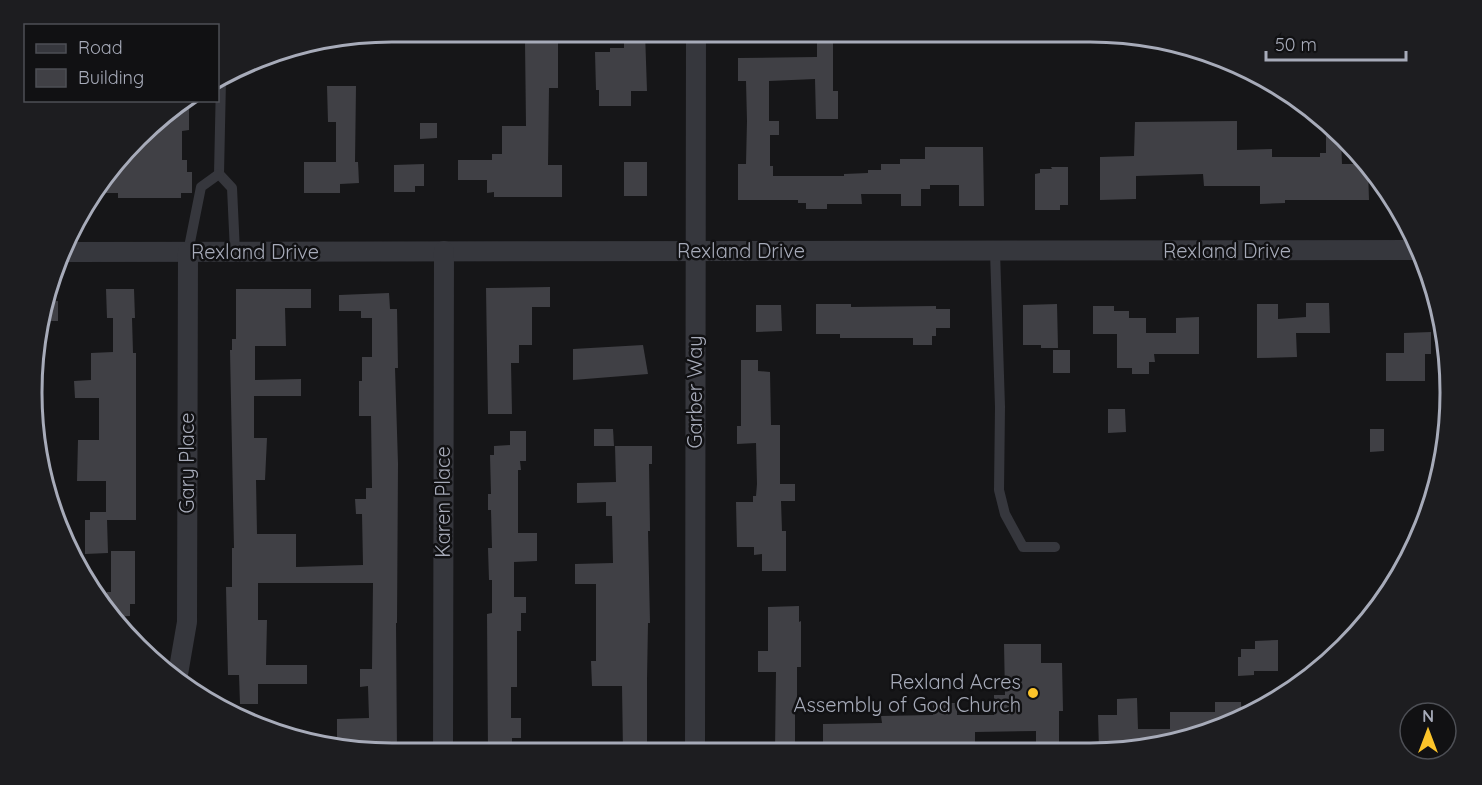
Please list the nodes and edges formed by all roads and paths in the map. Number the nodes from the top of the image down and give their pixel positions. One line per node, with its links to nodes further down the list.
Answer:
1 (696, 42): 6 (street, Garber Way)
2 (221, 87): 3 (lane)
3 (219, 174): 9 (lane); 10 (lane)
4 (1410, 250): 7 (street, Rexland Drive)
5 (444, 251): 6 (street, Rexland Drive); 10 (street, Rexland Drive); 13 (street, Karen Place)
6 (696, 251): 7 (street, Rexland Drive); 14 (street, Garber Way)
7 (995, 251): 11 (lane)
8 (72, 252): 9 (street, Rexland Drive)
9 (188, 252): 10 (street, Rexland Drive); 12 (street, Gary Place)
10 (235, 252)
11 (1055, 548)
12 (179, 671)
13 (443, 743)
14 (695, 743)

